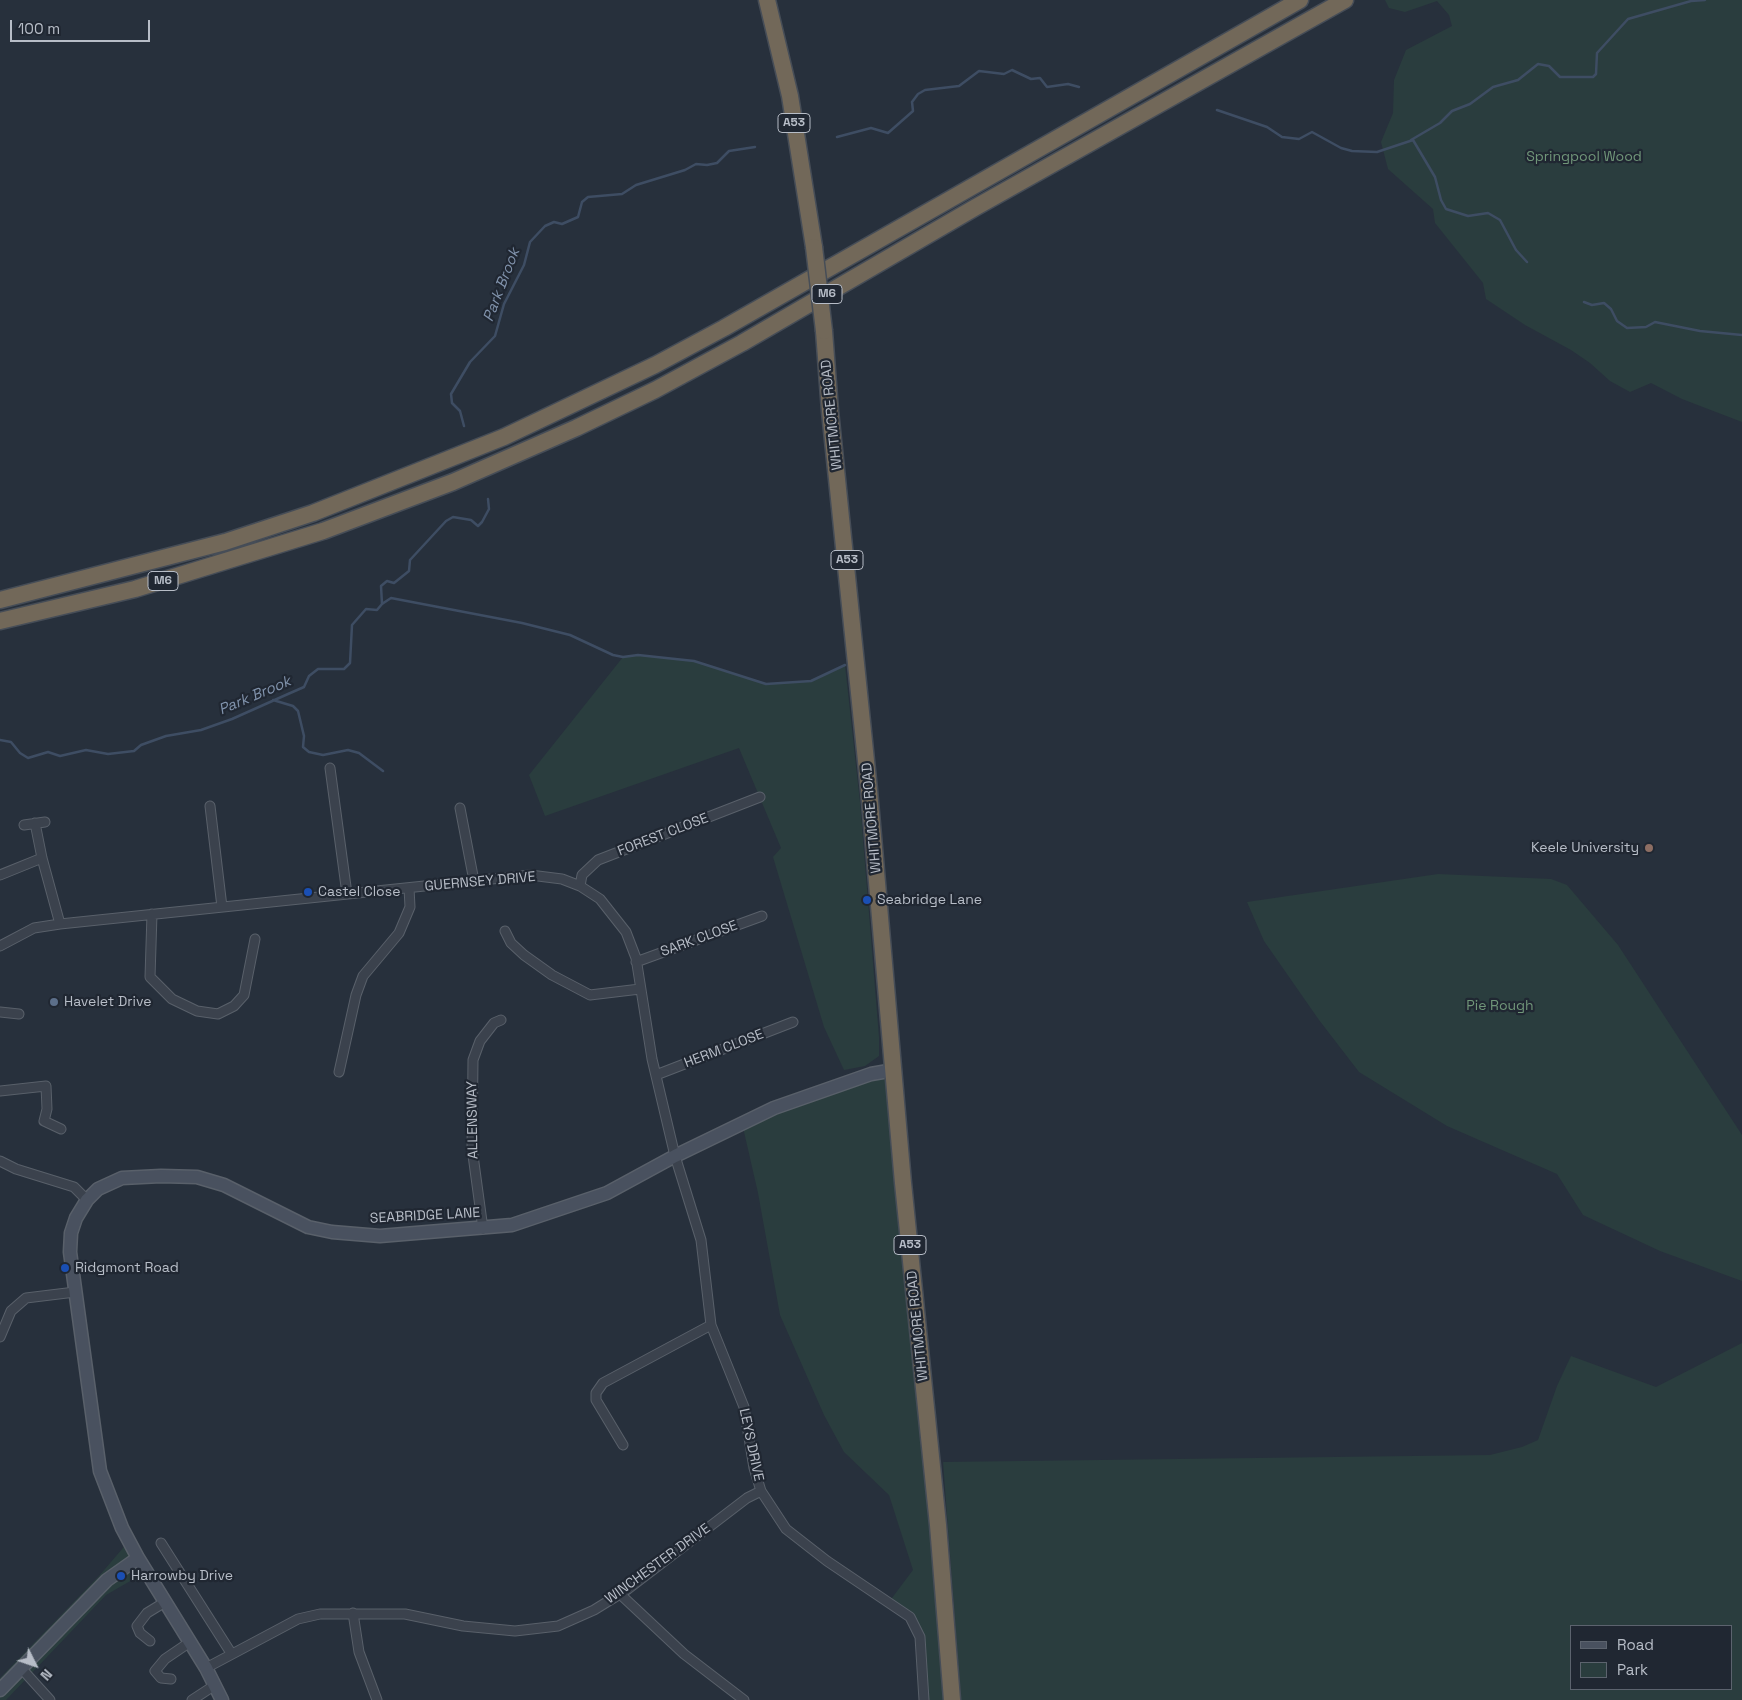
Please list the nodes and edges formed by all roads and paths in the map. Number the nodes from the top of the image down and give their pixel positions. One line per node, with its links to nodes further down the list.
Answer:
1 (767, 0): 32 (highway, WHITMORE ROAD / A53, bridge)
2 (1345, 0): 5 (highway, M6)
3 (1294, 3): 4 (highway, M6)
4 (0, 600)
5 (0, 621)
6 (330, 768): 18 (street)
7 (760, 797): 16 (street, FOREST CLOSE)
8 (210, 806): 19 (street)
9 (460, 808): 15 (street)
10 (45, 822): 11 (street)
11 (35, 823): 12 (street); 13 (street)
12 (24, 825)
13 (42, 858): 14 (street); 22 (street)
14 (0, 875)
15 (474, 881): 16 (street, GUERNSEY DRIVE); 17 (street, GUERNSEY DRIVE)
16 (580, 886): 26 (street, GUERNSEY DRIVE)
17 (409, 888): 18 (street, GUERNSEY DRIVE); 33 (street)
18 (347, 894): 19 (street, GUERNSEY DRIVE)
19 (222, 907): 20 (street, GUERNSEY DRIVE)
20 (152, 914): 22 (street, GUERNSEY DRIVE); 24 (street)
21 (762, 916): 26 (street, SARK CLOSE)
22 (60, 924): 25 (street, GUERNSEY DRIVE)
23 (505, 931): 27 (street)
24 (255, 939)
25 (0, 946)
26 (636, 962): 27 (street, GUERNSEY DRIVE)
27 (640, 989): 34 (street, GUERNSEY DRIVE)
28 (0, 1012): 29 (street)
29 (19, 1014)
30 (501, 1020): 40 (street, ALLENSWAY)
31 (793, 1022): 34 (street, HERM CLOSE)
32 (894, 1070): 37 (street, SEABRIDGE LANE); 65 (highway, WHITMORE ROAD / A53)
33 (339, 1072)
34 (656, 1075): 37 (street, GUERNSEY DRIVE)
35 (0, 1091): 36 (street)
36 (61, 1129)
37 (675, 1156): 40 (street, SEABRIDGE LANE); 42 (street, LEYS DRIVE)
38 (0, 1161): 39 (street)
39 (87, 1200): 40 (street, SEABRIDGE LANE); 41 (street, SEABRIDGE LANE)
40 (483, 1229)
41 (74, 1292): 43 (street); 47 (street, SEABRIDGE LANE)
42 (712, 1326): 44 (street); 45 (street, LEYS DRIVE)
43 (0, 1337)
44 (623, 1445)
45 (761, 1491): 48 (street, WINCHESTER DRIVE); 64 (street, LEYS DRIVE)
46 (161, 1542): 53 (street)
47 (138, 1558): 49 (street); 54 (street)
48 (620, 1594): 50 (street, WINCHESTER DRIVE); 63 (street)
49 (165, 1602): 51 (street); 52 (street)
50 (353, 1613): 53 (street, WINCHESTER DRIVE); 62 (street)
51 (150, 1641)
52 (190, 1642): 55 (street); 56 (street)
53 (231, 1654): 55 (street, WINCHESTER DRIVE)
54 (21, 1668): 58 (street); 59 (street)
55 (206, 1668): 57 (street)
56 (171, 1679)
57 (215, 1685): 60 (street); 61 (street)
58 (0, 1690)
59 (50, 1700)
60 (192, 1700)
61 (222, 1700)
62 (377, 1700)
63 (744, 1700)
64 (924, 1700)
65 (952, 1700)

